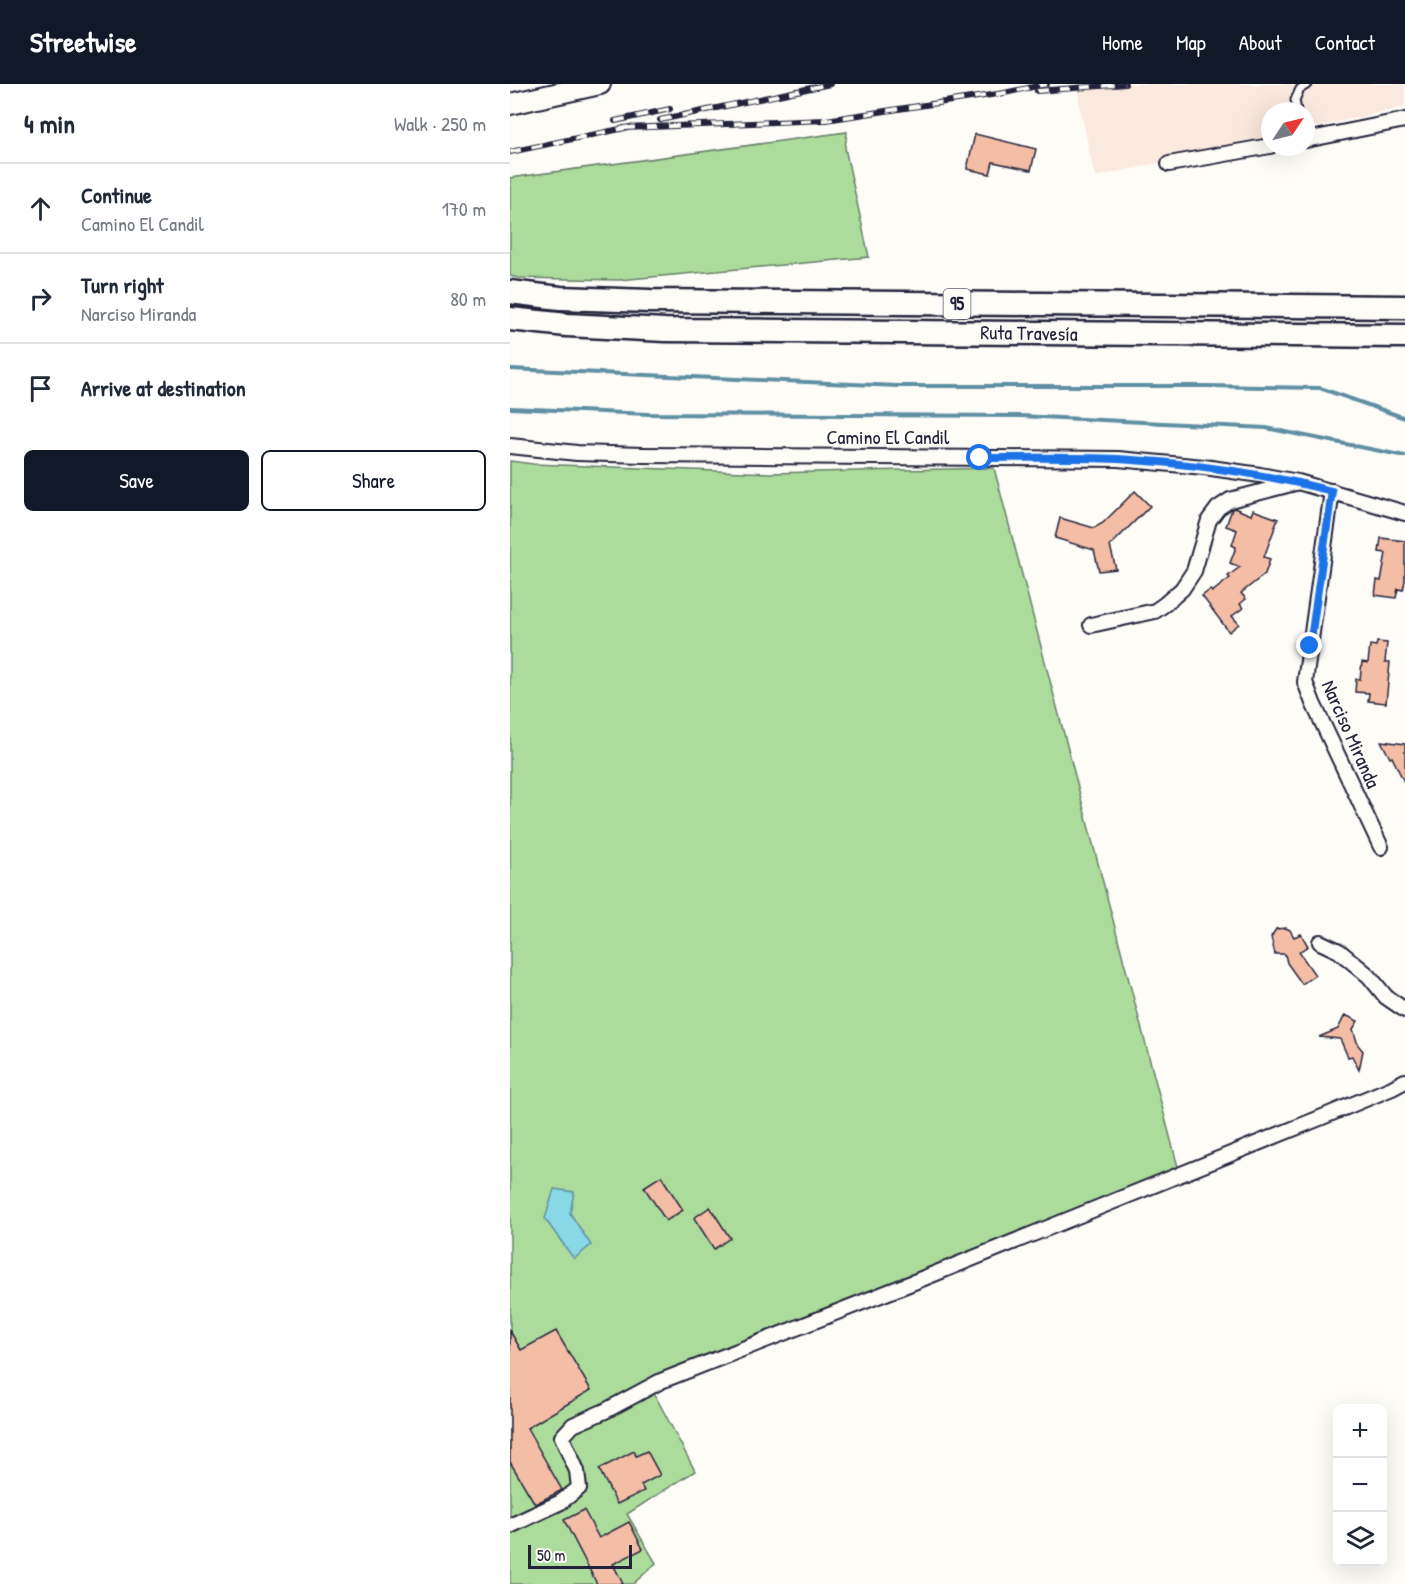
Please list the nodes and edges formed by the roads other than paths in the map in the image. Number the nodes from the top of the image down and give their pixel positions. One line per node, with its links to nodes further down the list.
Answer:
1 (600, 84): 4 (main road)
2 (1308, 84): 3 (lane)
3 (1295, 102)
4 (510, 104)
5 (1405, 120): 6 (street)
6 (1315, 136)
7 (1261, 148): 8 (street)
8 (1169, 164)
9 (510, 292): 10 (highway, Ruta Travesía / 95)
10 (1405, 307)
11 (510, 319): 12 (highway, Ruta Travesía / 95)
12 (1405, 336)
13 (510, 446): 14 (street, Camino El Candil)
14 (1298, 482): 15 (street, Camino El Candil); 17 (street)
15 (1332, 491): 16 (street, Camino El Candil); 18 (street, Narciso Miranda)
16 (1405, 513)
17 (1091, 625)
18 (1381, 847)
19 (1320, 942): 20 (street)
20 (1405, 1010)
21 (1405, 1081): 22 (street)
22 (510, 1526)

